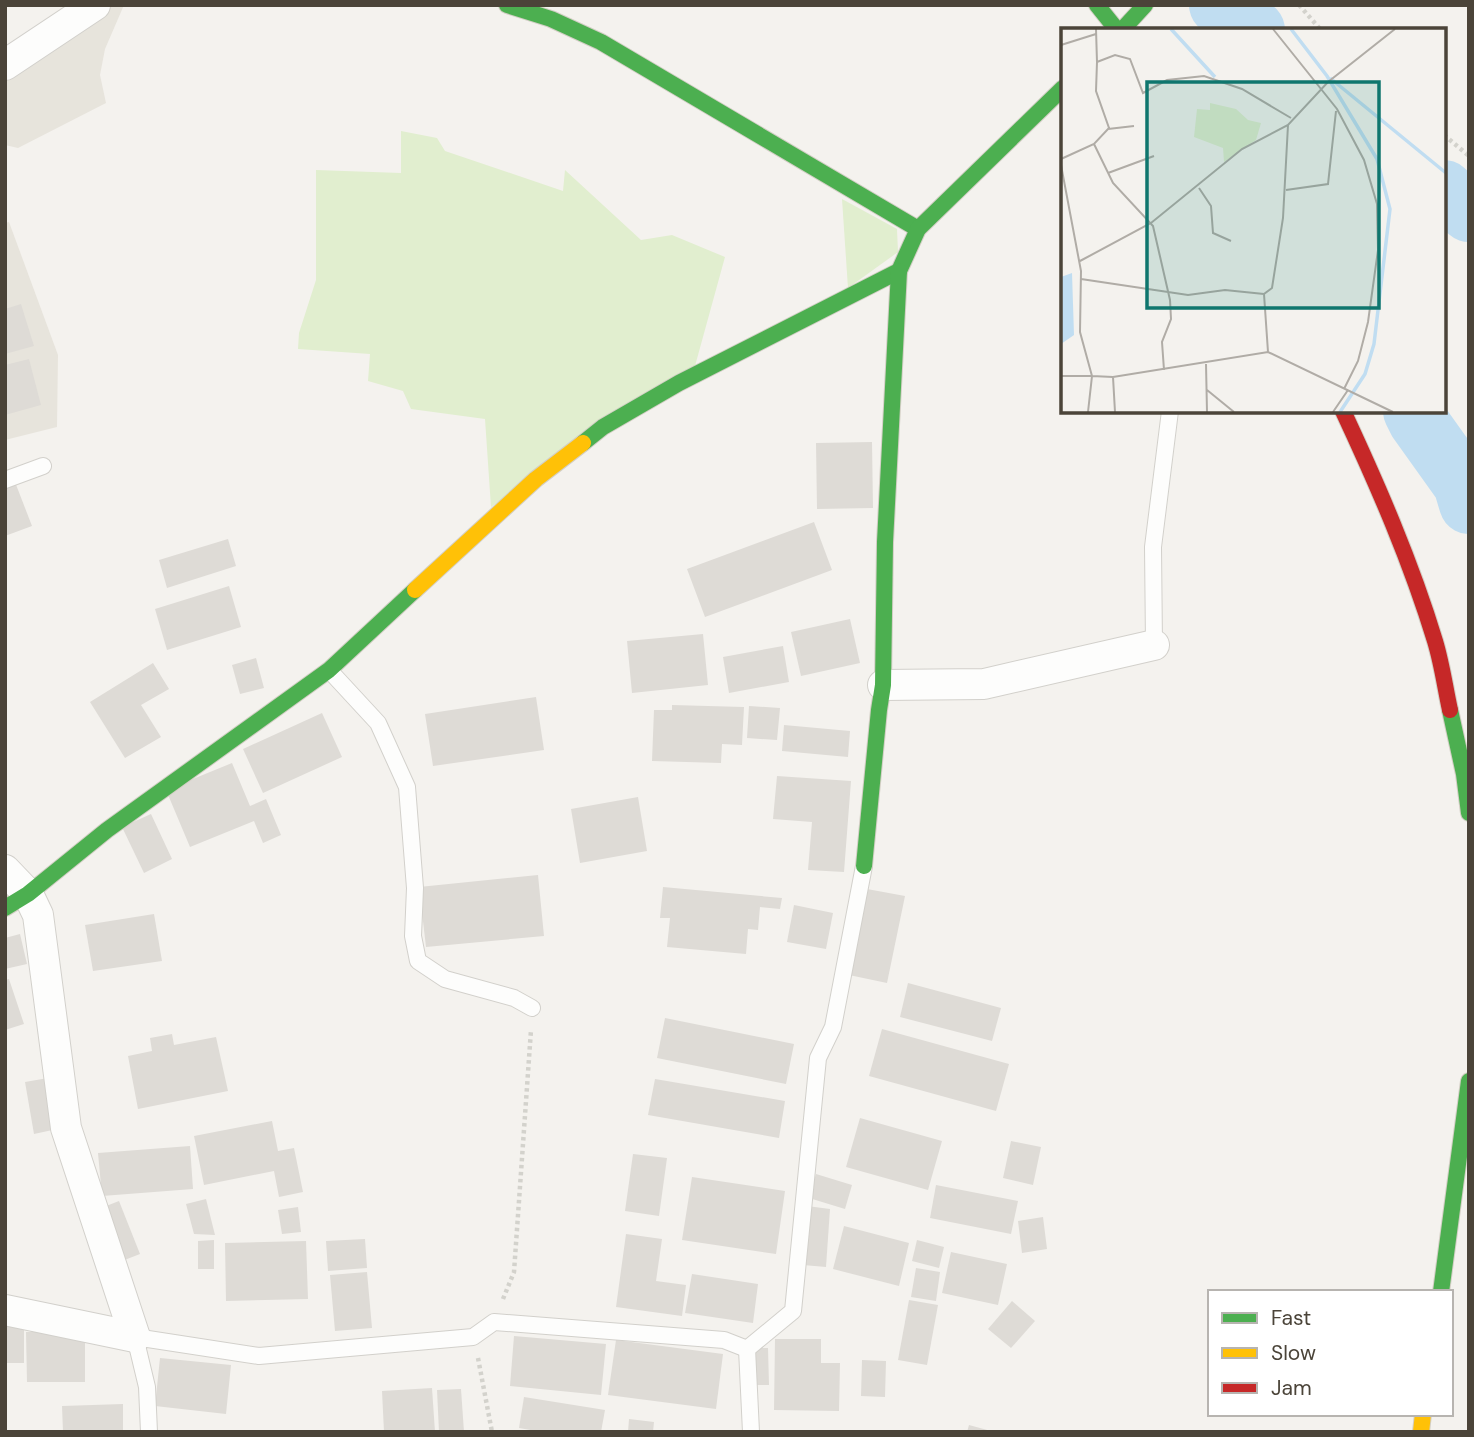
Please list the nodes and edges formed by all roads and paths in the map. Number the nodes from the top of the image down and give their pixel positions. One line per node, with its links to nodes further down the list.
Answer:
1 (94, 5): 9 (street)
2 (507, 5): 13 (street)
3 (1097, 5): 6 (street)
4 (1145, 5): 7 (street)
5 (1299, 5): 8 (path)
6 (1118, 28)
7 (1122, 28)
8 (1319, 28)
9 (5, 65)
10 (1061, 90): 13 (street)
11 (1446, 137): 12 (path)
12 (1469, 156)
13 (918, 229): 14 (street)
14 (899, 271): 20 (street); 21 (street)
15 (1170, 413): 19 (lane)
16 (1344, 413): 22 (street)
17 (43, 466): 18 (lane)
18 (5, 480)
19 (1154, 645): 21 (street)
20 (329, 670): 25 (street); 26 (lane)
21 (883, 685): 23 (street)
22 (1469, 813)
23 (864, 866): 33 (lane)
24 (5, 870): 25 (street)
25 (17, 901): 31 (street)
26 (532, 1009): 30 (path)
27 (1469, 1081): 28 (street)
28 (1441, 1290)
29 (5, 1310): 31 (street)
30 (494, 1322): 32 (lane); 33 (lane)
31 (135, 1337): 32 (lane); 34 (lane)
32 (474, 1337): 35 (path)
33 (747, 1349): 36 (lane)
34 (149, 1432)
35 (492, 1432)
36 (751, 1432)

